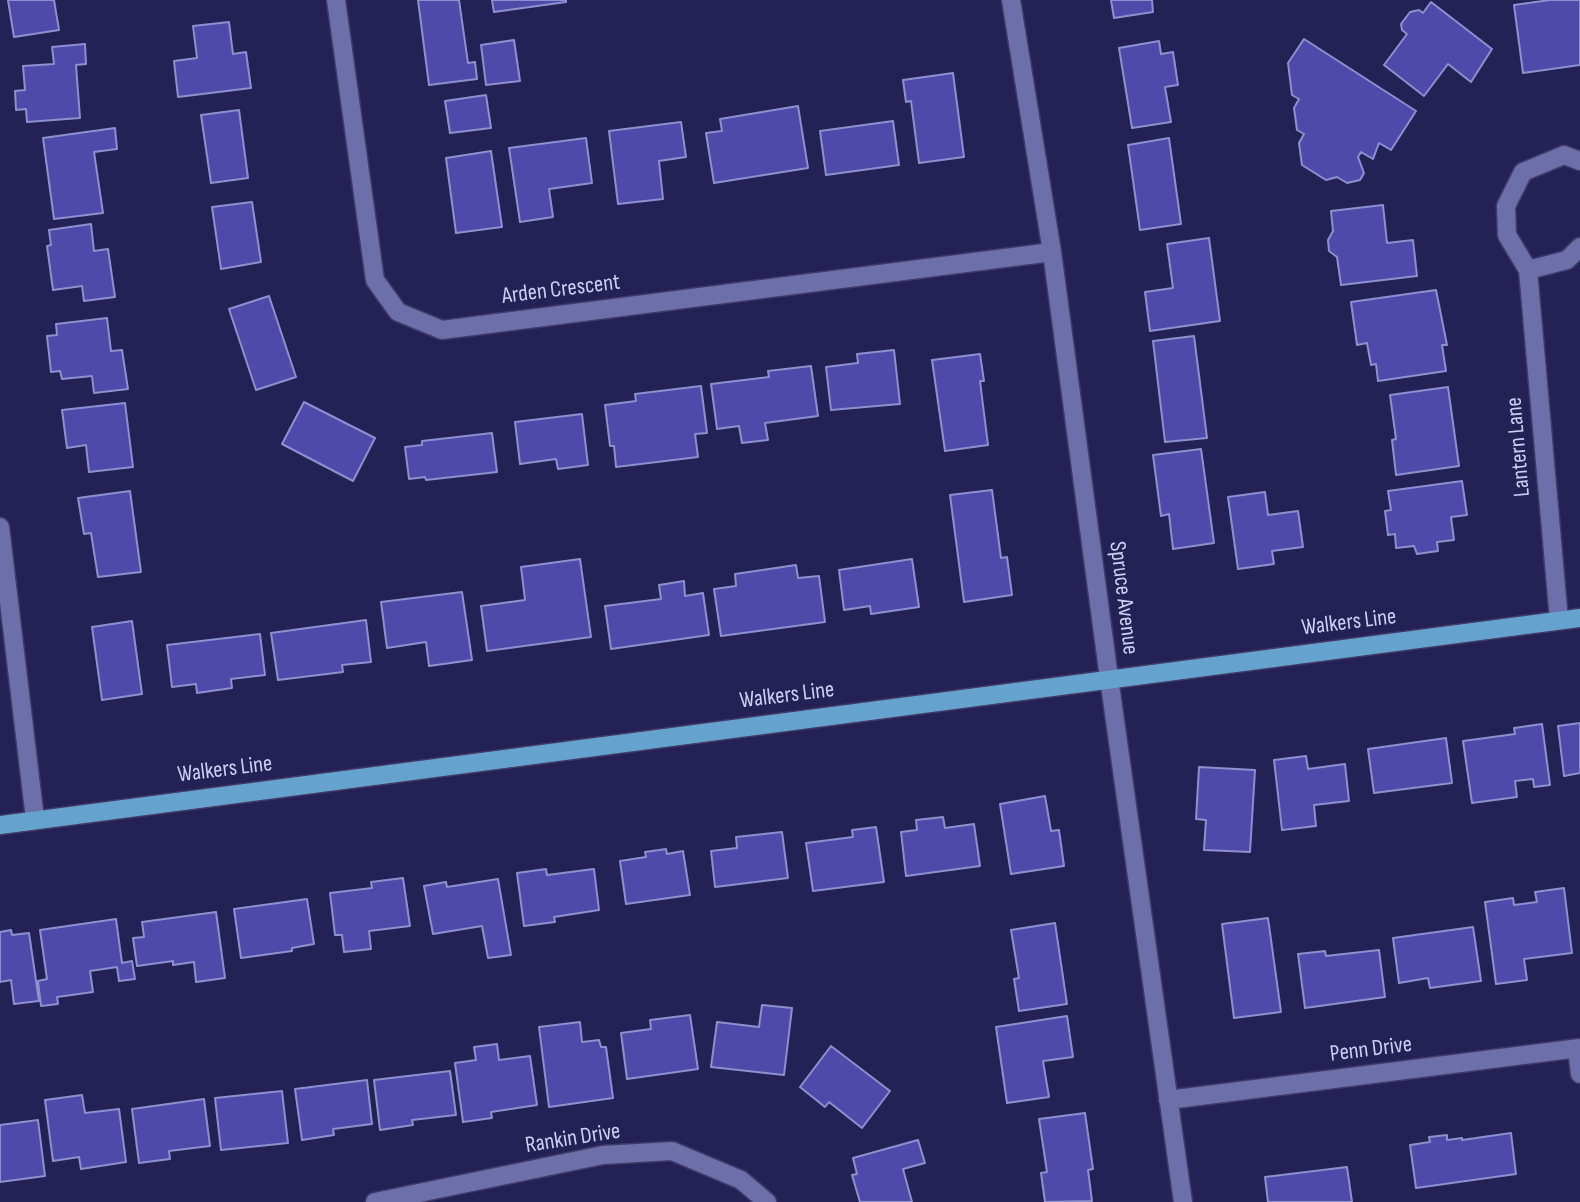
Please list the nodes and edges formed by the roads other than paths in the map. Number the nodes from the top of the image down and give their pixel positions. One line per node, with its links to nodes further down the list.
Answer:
1 (336, 0): 5 (street, Arden Crescent)
2 (1011, 0): 5 (street, Spruce Avenue)
3 (1580, 161): 6 (street, Lantern Lane)
4 (1580, 247): 6 (street)
5 (1052, 252): 10 (street, Spruce Avenue)
6 (1528, 270): 9 (street, Lantern Lane)
7 (0, 527): 11 (street)
8 (1580, 618): 9 (main road, Walkers Line)
9 (1559, 620): 10 (main road, Walkers Line)
10 (1108, 678): 11 (main road, Walkers Line); 15 (street, Spruce Avenue)
11 (35, 819): 12 (main road, Walkers Line)
12 (0, 825)
13 (1578, 1049): 14 (street); 15 (street, Penn Drive)
14 (1580, 1074)
15 (1168, 1100): 18 (street, Spruce Avenue)
16 (375, 1202): 17 (street, Rankin Drive)
17 (767, 1202)
18 (1184, 1202)

